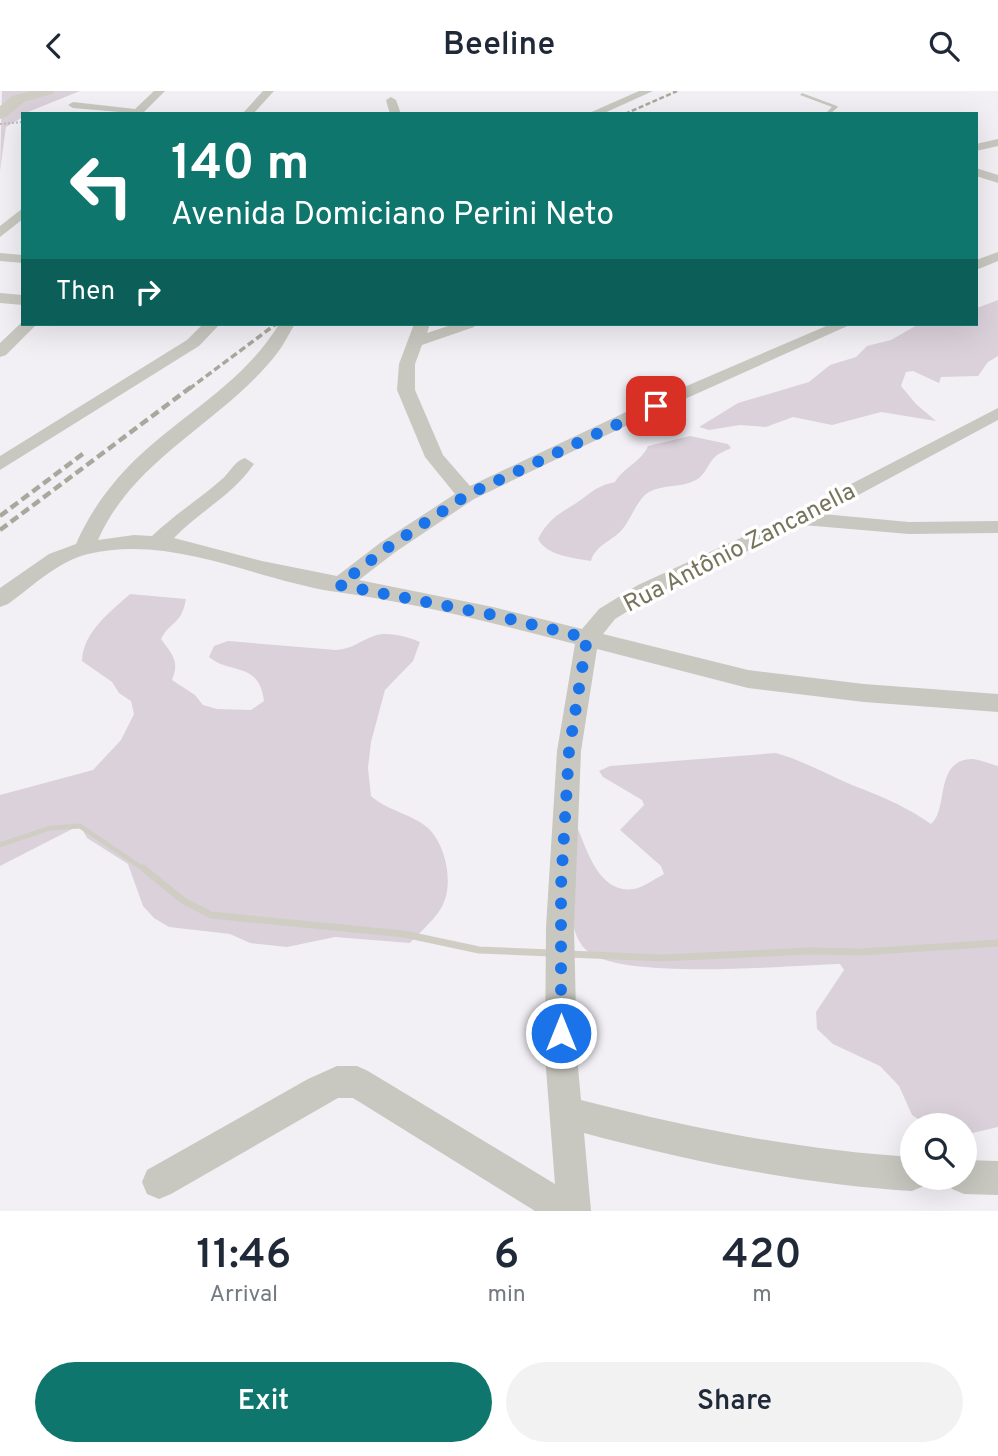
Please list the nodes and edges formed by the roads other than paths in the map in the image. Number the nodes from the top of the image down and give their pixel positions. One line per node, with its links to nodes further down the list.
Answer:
1 (140, 91): 4 (street)
2 (269, 91): 11 (street)
3 (648, 91): 13 (street)
4 (159, 92): 10 (street)
5 (802, 94): 14 (lane)
6 (92, 96): 8 (street)
7 (391, 100): 12 (street)
8 (68, 108): 9 (street)
9 (122, 112)
10 (136, 112)
11 (249, 112)
12 (395, 112)
13 (597, 112)
14 (829, 112)
15 (998, 142): 16 (street)
16 (978, 147)
17 (978, 173): 18 (street)
18 (998, 179)
19 (20, 217): 20 (street)
20 (0, 233)
21 (998, 256): 24 (street)
22 (0, 257): 23 (street)
23 (21, 259)
24 (978, 265)
25 (0, 298): 26 (street)
26 (21, 300)
27 (27, 326): 34 (street)
28 (210, 326): 36 (street)
29 (286, 326): 44 (street)
30 (421, 326): 33 (street)
31 (462, 326): 33 (street)
32 (839, 326): 39 (street)
33 (413, 344): 39 (street)
34 (2, 347)
35 (998, 413): 38 (street, Rua Antônio Zancanella)
36 (0, 464)
37 (245, 464): 43 (street)
38 (846, 494): 40 (street, Rua Antônio Zancanella); 41 (street)
39 (467, 495): 45 (street)
40 (800, 518): 41 (street); 47 (street, Rua Antônio Zancanella)
41 (876, 525): 42 (street)
42 (998, 527)
43 (157, 543): 44 (street); 45 (street)
44 (84, 548): 46 (street)
45 (339, 585): 47 (street)
46 (0, 599)
47 (587, 638): 48 (street); 49 (street)
48 (994, 704)
49 (565, 1112): 50 (street); 55 (street)
50 (900, 1173)
51 (977, 1177): 52 (street)
52 (998, 1178)
53 (159, 1182): 54 (street)
54 (567, 1211)
55 (574, 1211)

